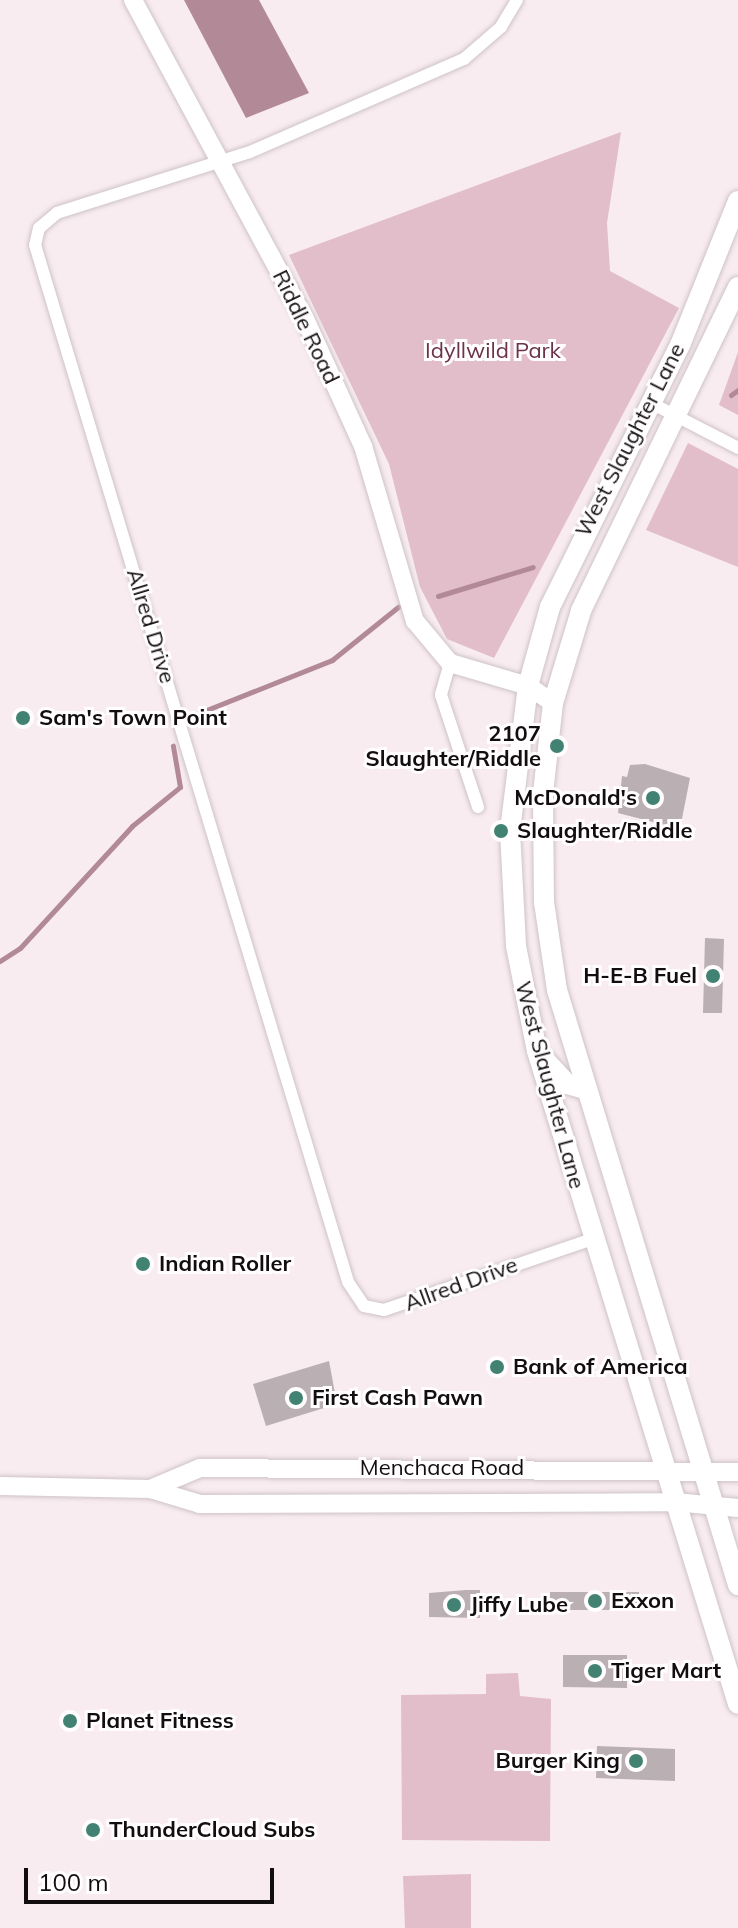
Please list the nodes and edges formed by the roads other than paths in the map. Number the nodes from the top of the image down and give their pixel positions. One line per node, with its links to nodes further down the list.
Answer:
1 (133, 0): 3 (main road, Riddle Road)
2 (517, 0): 3 (street, Allred Drive)
3 (220, 161): 9 (main road, Riddle Road); 15 (street, Allred Drive)
4 (738, 201): 6 (main road, West Slaughter Lane)
5 (738, 287): 7 (main road, West Slaughter Lane)
6 (651, 403): 7 (street); 10 (main road, West Slaughter Lane)
7 (677, 416): 8 (street); 11 (main road, West Slaughter Lane)
8 (738, 448)
9 (450, 663): 10 (main road); 12 (street)
10 (528, 686): 11 (main road); 13 (main road, West Slaughter Lane)
11 (553, 703): 14 (main road, West Slaughter Lane)
12 (478, 807)
13 (537, 1051): 14 (main road); 15 (main road, West Slaughter Lane)
14 (585, 1089): 17 (main road, West Slaughter Lane)
15 (593, 1239): 16 (main road, West Slaughter Lane)
16 (664, 1467): 17 (main road, Menchaca Road); 20 (main road, Menchaca Road); 21 (main road, West Slaughter Lane)
17 (702, 1470): 18 (main road, Menchaca Road); 22 (main road, West Slaughter Lane)
18 (738, 1472)
19 (0, 1486): 20 (main road, Menchaca Road)
20 (150, 1489): 21 (main road, Menchaca Road)
21 (675, 1502): 22 (main road, Menchaca Road); 25 (main road, West Slaughter Lane)
22 (711, 1504): 23 (main road, Menchaca Road); 24 (main road, West Slaughter Lane)
23 (738, 1508)
24 (738, 1585)
25 (738, 1704)

